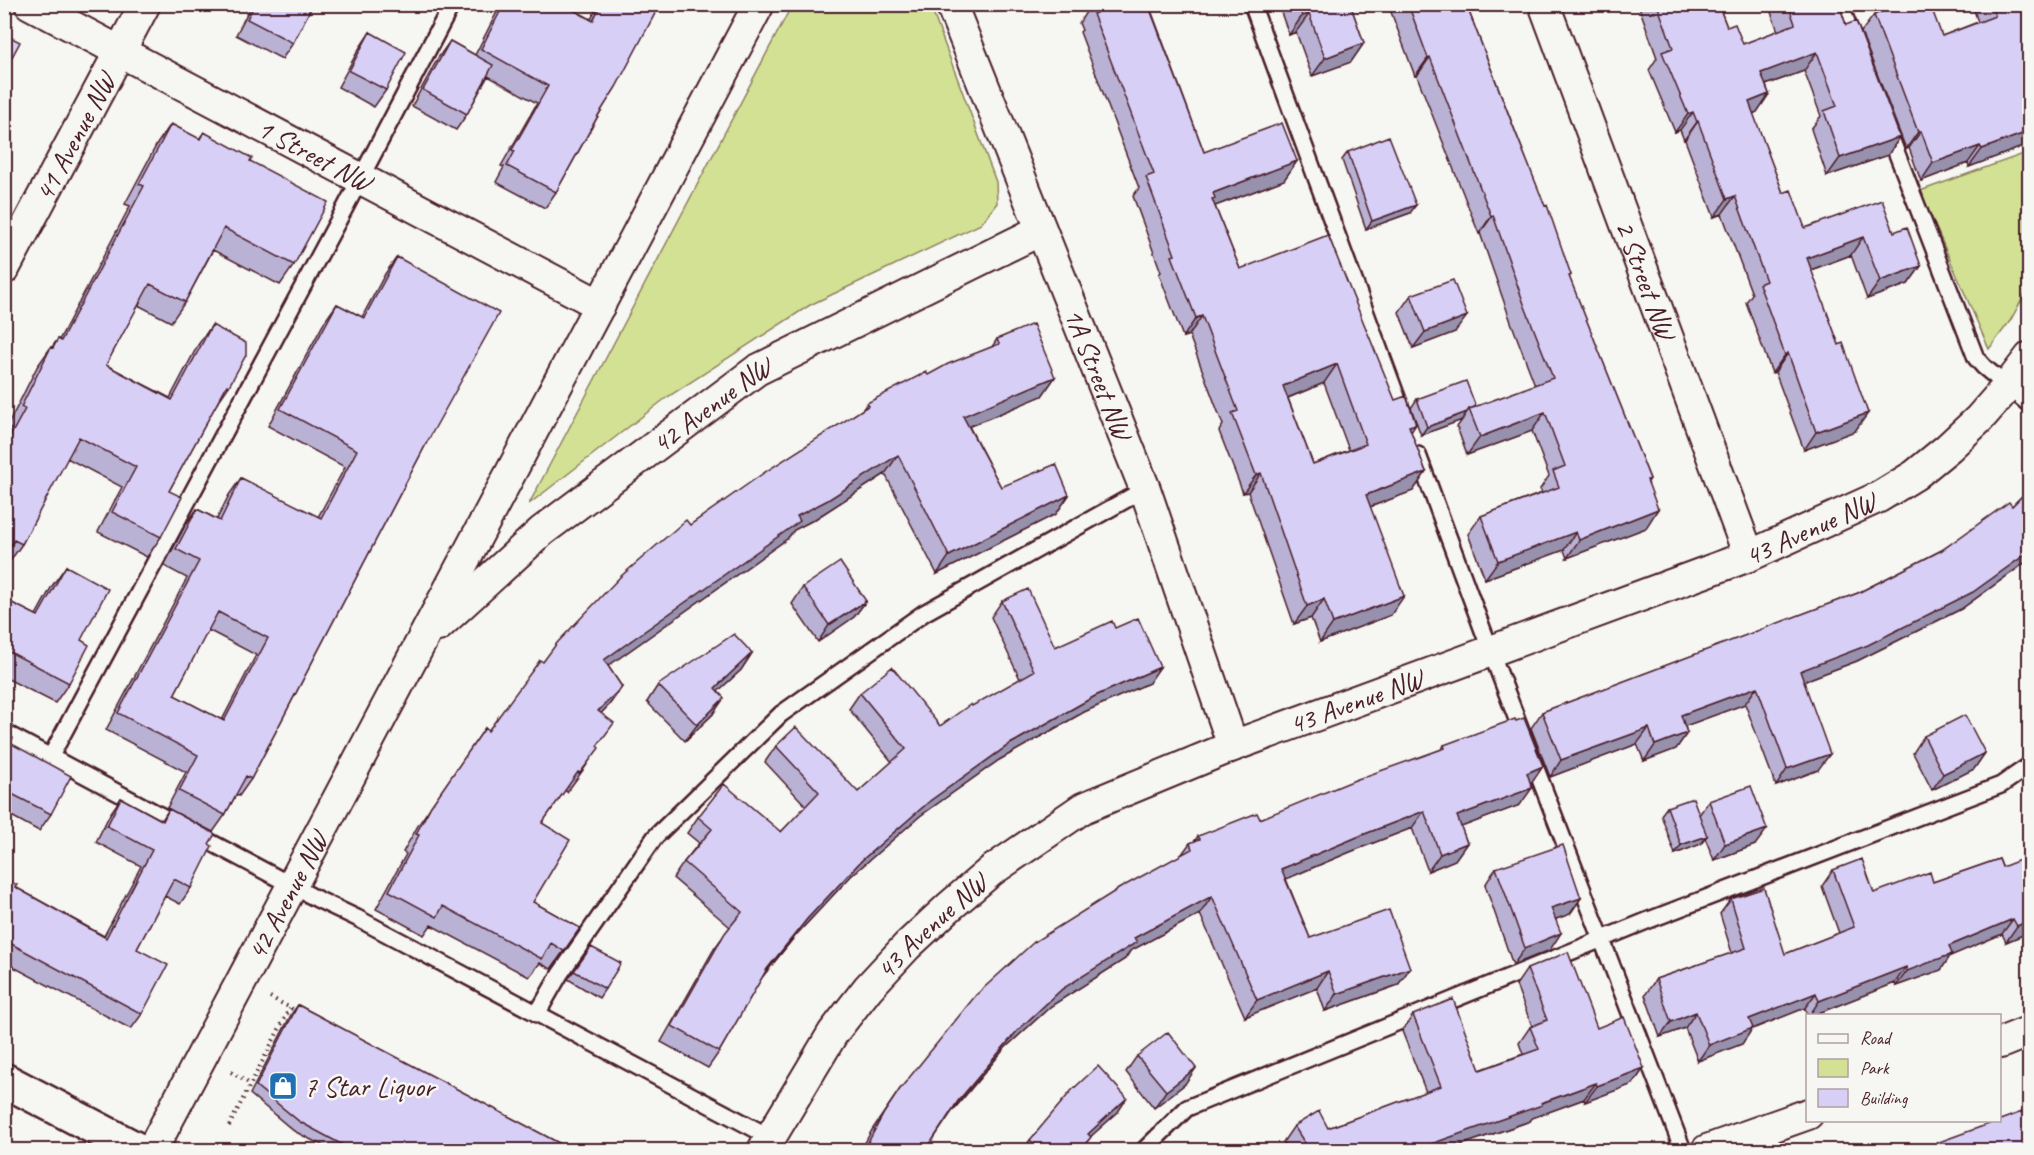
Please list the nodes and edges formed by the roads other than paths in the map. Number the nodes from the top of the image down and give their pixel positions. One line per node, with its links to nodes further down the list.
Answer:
1 (30, 4): 9 (street, 1 Street NW)
2 (145, 4): 9 (street, 41 Avenue NW)
3 (452, 4): 12 (lane)
4 (759, 4): 15 (street, 42 Avenue NW)
5 (951, 4): 13 (street, 1A Street NW)
6 (1252, 4): 21 (lane)
7 (1544, 4): 19 (street, 2 Street NW)
8 (1840, 4): 10 (lane)
9 (120, 52): 12 (street, 1 Street NW); 14 (street, 41 Avenue NW)
10 (1861, 60)
11 (1882, 115): 17 (lane)
12 (359, 180): 15 (street, 1 Street NW); 24 (lane)
13 (1041, 230): 18 (street, 1A Street NW); 20 (street, 42 Avenue NW)
14 (4, 269)
15 (600, 305): 20 (street, 42 Avenue NW)
16 (2030, 357): 17 (street, 43 Avenue NW)
17 (2018, 396): 19 (street, 43 Avenue NW)
18 (1144, 489): 23 (street, 1A Street NW); 28 (lane)
19 (1749, 556): 21 (street, 43 Avenue NW)
20 (422, 640): 26 (street, 42 Avenue NW)
21 (1491, 652): 23 (street, 43 Avenue NW); 27 (lane)
22 (4, 732): 24 (lane)
23 (1233, 746): 33 (street, 43 Avenue NW)
24 (51, 756): 26 (lane)
25 (2030, 765): 27 (lane)
26 (292, 886): 28 (lane); 35 (street, 42 Avenue NW)
27 (1601, 939): 36 (lane); 37 (lane)
28 (537, 1014): 33 (lane)
29 (2030, 1031): 30 (street)
30 (2001, 1043)
31 (4, 1080): 34 (main road)
32 (1806, 1115): 38 (street)
33 (767, 1144)
34 (138, 1150)
35 (152, 1150)
36 (1144, 1150)
37 (1683, 1150)
38 (1707, 1150)

